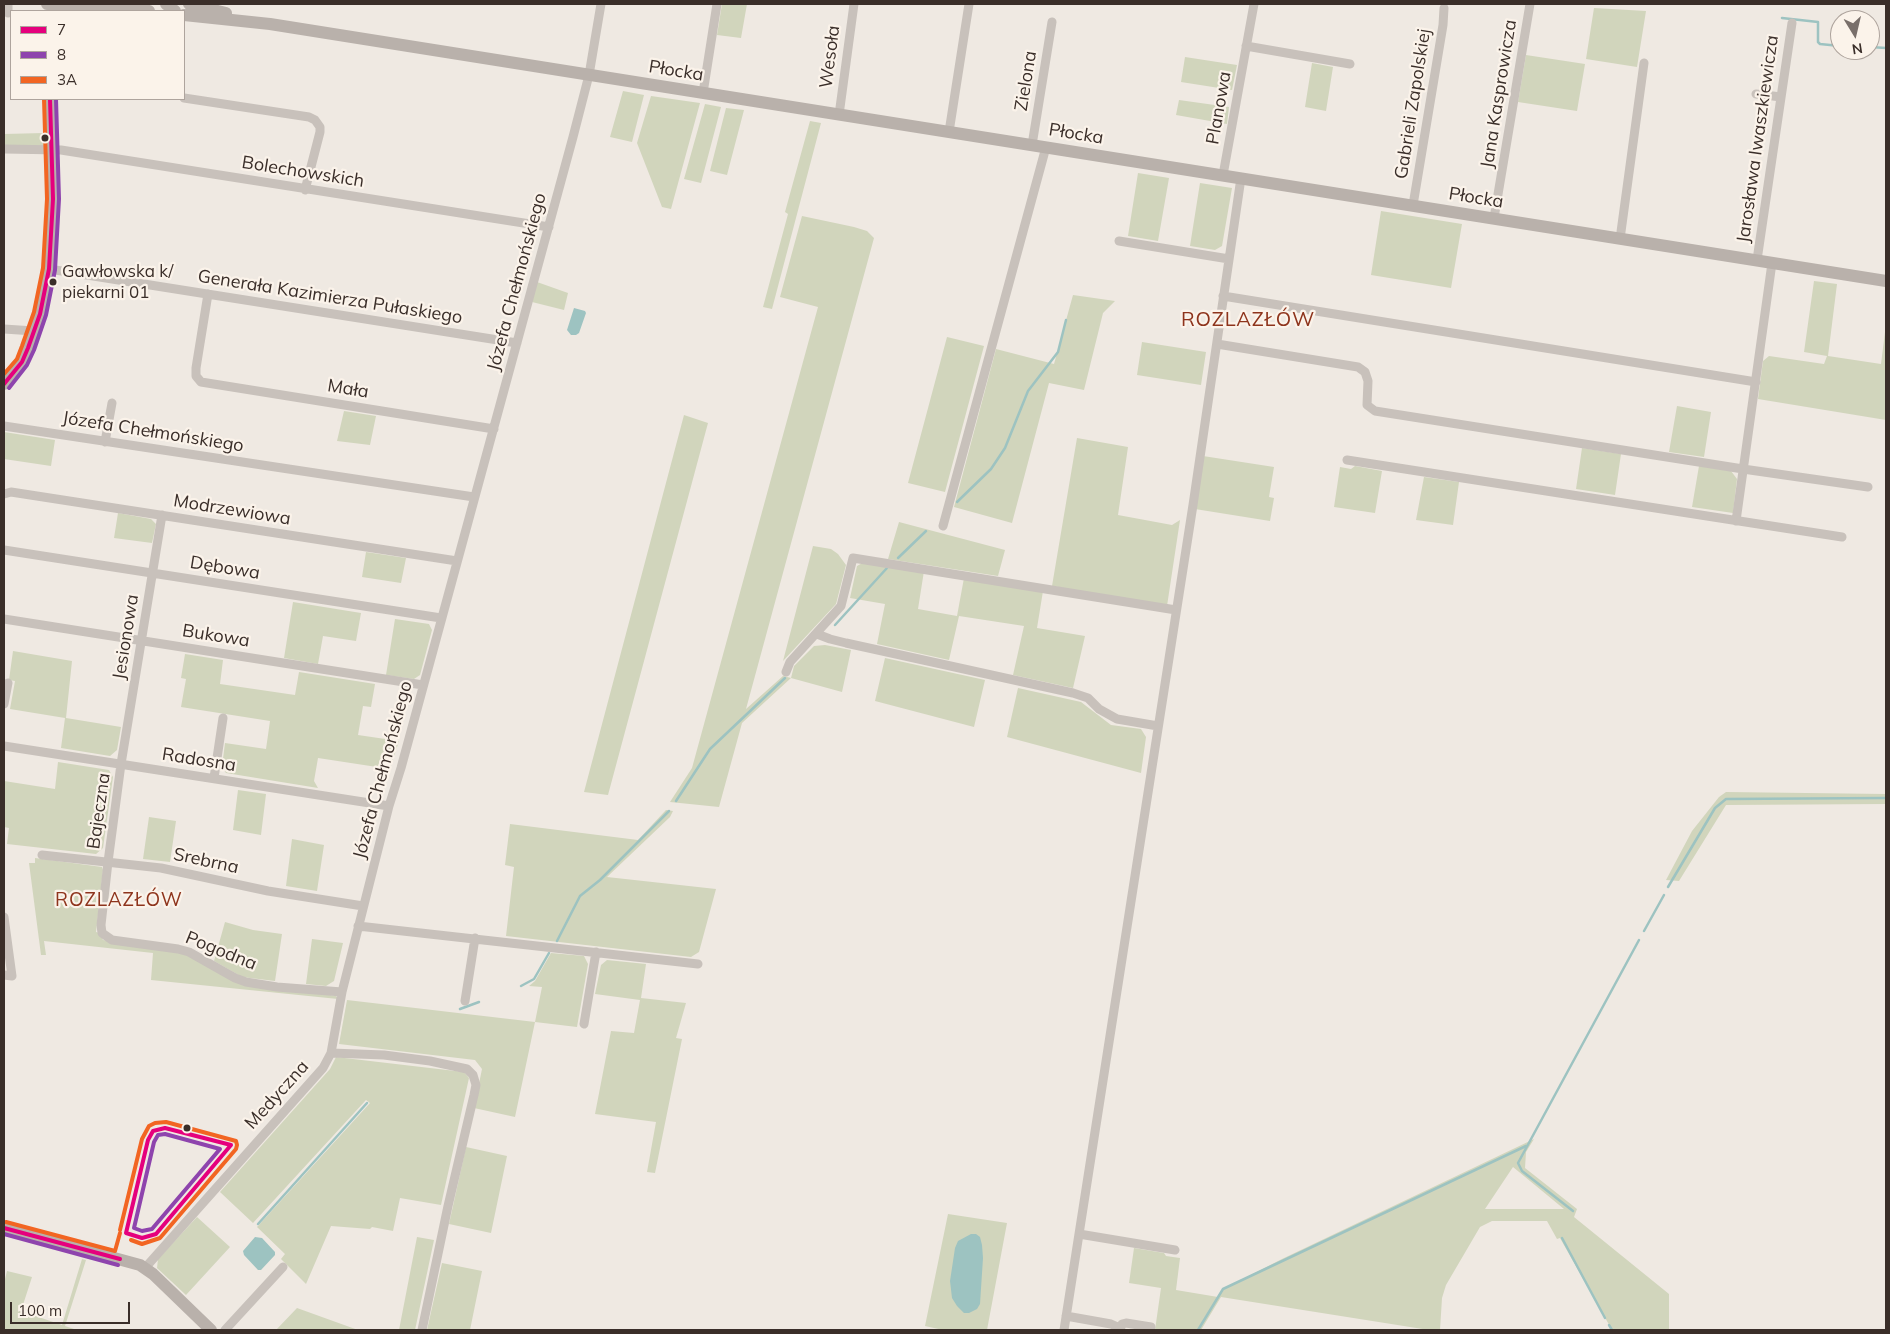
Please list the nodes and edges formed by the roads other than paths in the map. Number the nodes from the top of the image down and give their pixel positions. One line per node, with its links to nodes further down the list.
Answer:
1 (48, 4): 10 (street)
2 (134, 4): 10 (street)
3 (166, 4): 14 (street)
4 (601, 4): 23 (street, Józefa Chełmońskiego)
5 (717, 4): 24 (street)
6 (854, 4): 29 (street, Wesoła)
7 (969, 4): 30 (street)
8 (1254, 4): 20 (street, Planowa)
9 (1530, 4): 39 (street, Jana Kasprowicza)
10 (105, 6): 13 (street)
11 (201, 6): 15 (street, Płocka); 17 (street, Płocka)
12 (1444, 8): 38 (street, Gabrieli Zapolskiej)
13 (140, 10)
14 (179, 10)
15 (185, 11)
16 (185, 12): 17 (street, Płocka)
17 (260, 22): 23 (street, Płocka)
18 (1052, 22): 31 (street, Zielona)
19 (1792, 23): 26 (street, Jarosława Iwaszkiewicza)
20 (1246, 46): 21 (street); 35 (street, Planowa)
21 (1350, 64)
22 (1644, 64): 41 (street)
23 (589, 75): 24 (street, Płocka); 40 (street, Józefa Chełmońskiego)
24 (703, 93): 29 (street, Płocka)
25 (1756, 94): 26 (street)
26 (1781, 97): 44 (street, Jarosława Iwaszkiewicza)
27 (185, 98): 37 (street)
28 (50, 100): 34 (street)
29 (839, 115): 30 (street, Płocka)
30 (949, 132): 31 (street, Płocka)
31 (1032, 145): 32 (street, Płocka)
32 (1046, 148): 35 (street, Płocka); 67 (street)
33 (4, 149): 34 (street, Bolechowskich)
34 (51, 149): 37 (street, Bolechowskich); 46 (street)
35 (1223, 176): 36 (street, Płocka)
36 (1241, 178): 38 (street, Płocka); 43 (street)
37 (305, 190): 40 (street, Bolechowskich)
38 (1413, 206): 39 (street, Płocka)
39 (1494, 218): 41 (street, Płocka)
40 (549, 227): 52 (street, Józefa Chełmońskiego)
41 (1620, 238): 44 (street, Płocka)
42 (1118, 242): 43 (street)
43 (1229, 259): 49 (street)
44 (1757, 260): 45 (street, Płocka)
45 (1772, 263): 47 (street, Płocka); 54 (street)
46 (49, 269): 48 (street, Generała Kazimierza Pułaskiego); 51 (street)
47 (1886, 281)
48 (208, 294): 52 (street, Generała Kazimierza Pułaskiego); 58 (street, Mała)
49 (1223, 296): 53 (street); 54 (street)
50 (4, 329): 51 (street)
51 (34, 331): 55 (street)
52 (517, 344): 58 (street, Józefa Chełmońskiego)
53 (1216, 344): 61 (street); 72 (street)
54 (1756, 382): 61 (street)
55 (4, 384)
56 (112, 403): 59 (street)
57 (4, 426): 59 (street, Józefa Chełmońskiego)
58 (494, 429): 64 (street, Józefa Chełmońskiego)
59 (104, 442): 64 (street, Józefa Chełmońskiego)
60 (1348, 460): 66 (street)
61 (1743, 469): 62 (street); 66 (street)
62 (1868, 487)
63 (4, 494): 65 (street, Modrzewiowa)
64 (474, 497): 70 (street, Józefa Chełmońskiego)
65 (162, 515): 70 (street, Modrzewiowa); 71 (street, Jesionowa)
66 (1736, 520): 68 (street)
67 (943, 526)
68 (1842, 537)
69 (4, 550): 71 (street, Dębowa)
70 (457, 560): 73 (street, Józefa Chełmońskiego)
71 (153, 574): 73 (street, Dębowa); 76 (street, Jesionowa)
72 (1176, 610): 75 (street); 82 (street)
73 (441, 618): 79 (street, Józefa Chełmońskiego)
74 (4, 619): 76 (street, Bukowa)
75 (817, 634): 77 (street); 82 (street)
76 (142, 641): 79 (street, Bukowa); 84 (street, Jesionowa)
77 (786, 672)
78 (8, 683): 80 (street)
79 (423, 685): 86 (street, Józefa Chełmońskiego)
80 (4, 704)
81 (223, 718): 85 (street)
82 (1158, 726): 101 (street)
83 (4, 746): 84 (street, Radosna)
84 (122, 764): 85 (street, Radosna); 88 (street, Bajeczna)
85 (214, 778): 86 (street, Radosna)
86 (389, 806): 89 (street, Józefa Chełmońskiego)
87 (42, 855): 88 (street, Srebrna)
88 (108, 862): 89 (street, Srebrna); 96 (street, Pogodna)
89 (363, 906): 91 (street, Józefa Chełmońskiego)
90 (4, 917): 95 (street)
91 (358, 926): 92 (street); 96 (street, Józefa Chełmońskiego)
92 (475, 938): 93 (street); 97 (street)
93 (596, 952): 94 (street); 98 (street)
94 (698, 964)
95 (4, 975)
96 (342, 992): 99 (street, Józefa Chełmońskiego)
97 (465, 1001)
98 (584, 1024)
99 (331, 1053): 104 (street, Medyczna); 110 (street)
100 (4, 1228): 104 (street)
101 (1079, 1234): 102 (street); 105 (street)
102 (1175, 1250)
103 (283, 1266): 109 (street)
104 (145, 1268): 108 (street)
105 (1066, 1316): 107 (street); 111 (street)
106 (1151, 1327): 107 (street)
107 (1120, 1329)
108 (211, 1330)
109 (225, 1330)
110 (422, 1330)
111 (1064, 1330)

